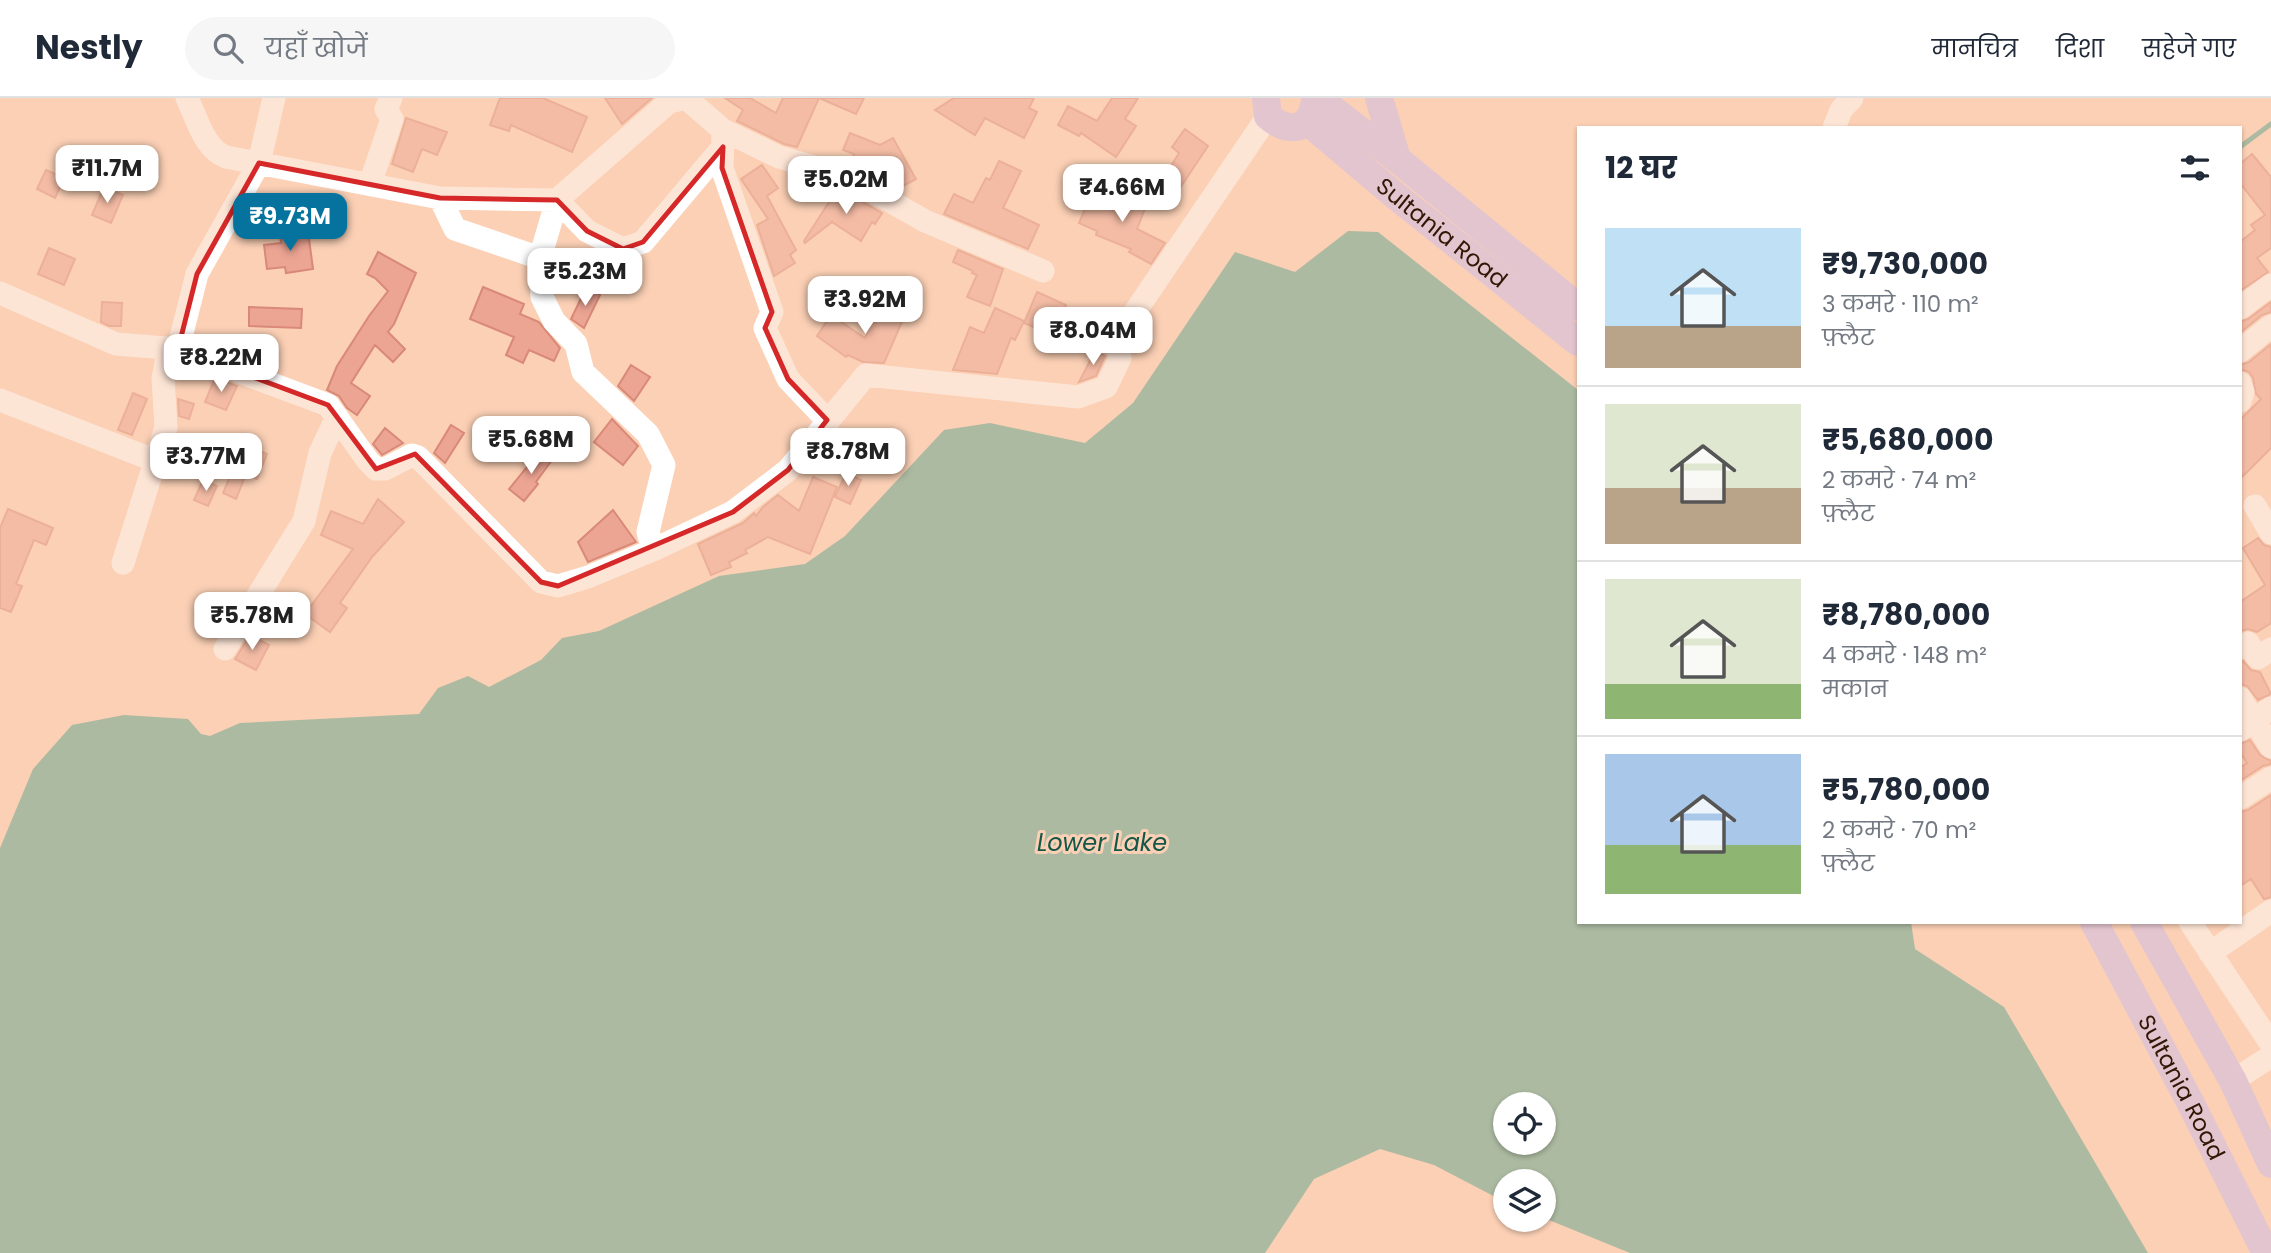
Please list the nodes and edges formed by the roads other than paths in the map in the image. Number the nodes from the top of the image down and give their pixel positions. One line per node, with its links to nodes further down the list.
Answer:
1 (187, 98): 12 (street)
2 (274, 98): 12 (street)
3 (391, 98): 13 (street)
4 (687, 98): 10 (street); 15 (street)
5 (1379, 98): 11 (main road)
6 (1852, 98): 9 (street)
7 (1265, 103): 8 (main road); 28 (street)
8 (1313, 106): 11 (main road, Sultania Road); 23 (main road, Sultania Road)
9 (1835, 126)
10 (723, 138): 15 (street); 17 (street); 28 (street)
11 (1397, 159): 20 (main road, Sultania Road)
12 (259, 163): 13 (street); 24 (street)
13 (370, 184): 14 (street)
14 (440, 198): 15 (street); 16 (street)
15 (557, 200): 16 (street)
16 (540, 258): 32 (street)
17 (1043, 271)
18 (2271, 285): 21 (street)
19 (0, 293): 24 (street)
20 (1577, 306)
21 (2242, 307)
22 (2271, 326): 25 (street)
23 (1577, 341)
24 (173, 349): 27 (street); 29 (street)
25 (2242, 349)
26 (0, 400): 29 (street)
27 (337, 417): 32 (street); 35 (street)
28 (827, 420): 32 (street)
29 (156, 461): 33 (street)
30 (2255, 506): 31 (street)
31 (2271, 533)
32 (653, 550)
33 (123, 563)
34 (2242, 647): 36 (street)
35 (225, 649)
36 (2271, 649)
37 (2242, 701): 38 (street)
38 (2255, 719): 39 (street)
39 (2271, 747)
40 (2271, 778): 41 (street)
41 (2242, 797)
42 (2271, 911): 46 (street)
43 (2095, 924): 51 (main road, Sultania Road)
44 (2145, 924): 49 (main road, Sultania Road)
45 (2191, 924): 46 (street)
46 (2210, 953): 47 (street)
47 (2271, 1044)
48 (2271, 1056): 49 (street)
49 (2233, 1081): 50 (main road, Sultania Road)
50 (2271, 1164)
51 (2266, 1253)

